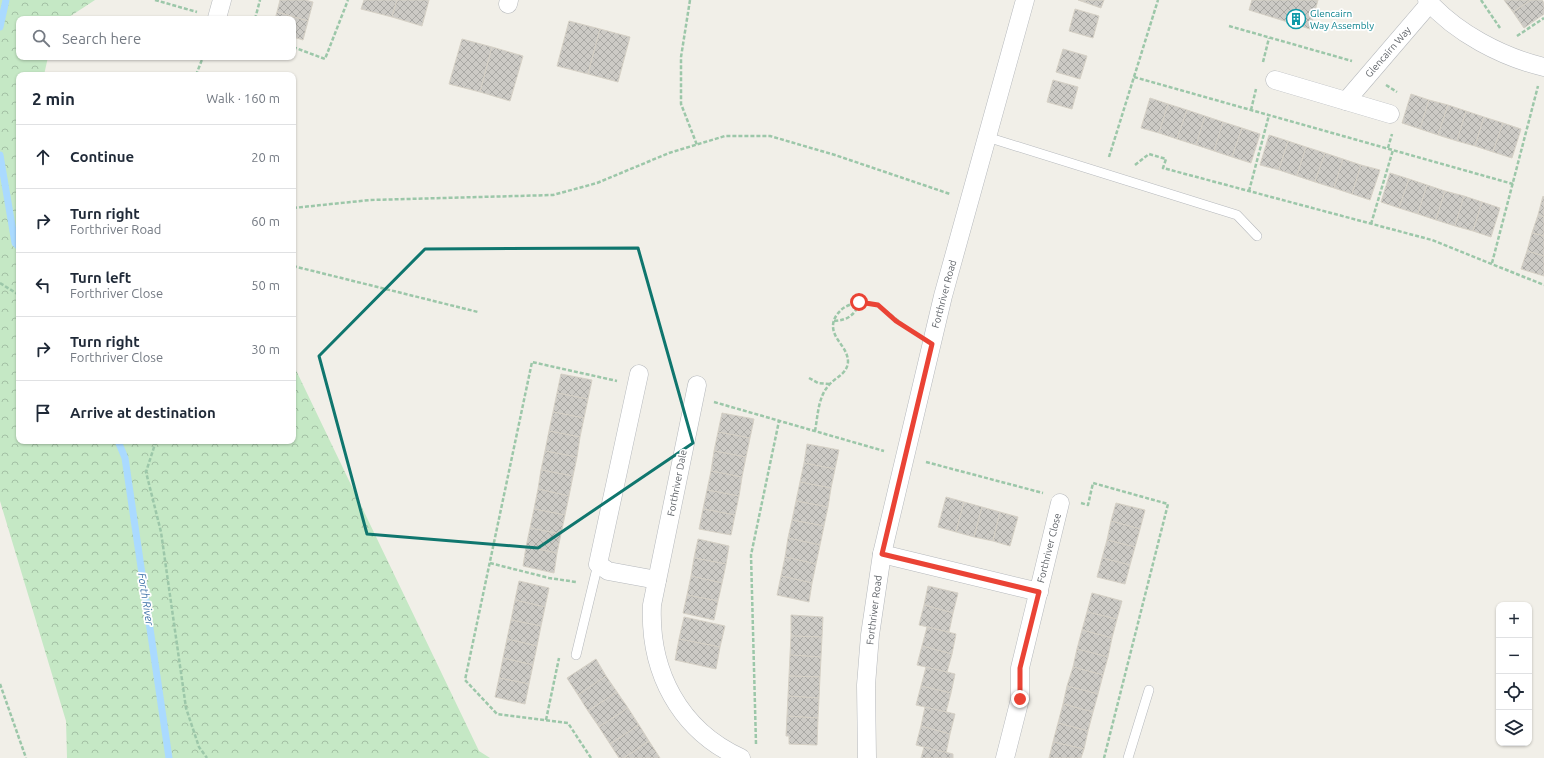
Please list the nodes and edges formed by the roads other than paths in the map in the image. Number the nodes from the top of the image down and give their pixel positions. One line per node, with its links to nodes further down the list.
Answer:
1 (222, 0): 4 (street)
2 (1025, 0): 9 (street, Forthriver Road)
3 (1428, 2): 5 (street, Glencairn Way); 7 (street, Glencairn Way)
4 (218, 16)
5 (1544, 67)
6 (1274, 80): 7 (street)
7 (1346, 101): 8 (street)
8 (1390, 114)
9 (987, 137): 10 (lane); 14 (street, Forthriver Road)
10 (1256, 236)
11 (638, 380): 15 (street)
12 (696, 391): 16 (street, Forthriver Dale)
13 (1060, 500): 17 (street, Forthriver Close)
14 (882, 554): 17 (street, Forthriver Close); 21 (street, Forthriver Road)
15 (598, 564): 16 (street); 18 (lane)
16 (657, 580): 20 (street, Forthriver Dale)
17 (1039, 592): 22 (street, Forthriver Close)
18 (576, 655)
19 (1149, 690): 23 (lane)
20 (741, 758)
21 (867, 758)
22 (1005, 758)
23 (1128, 758)

